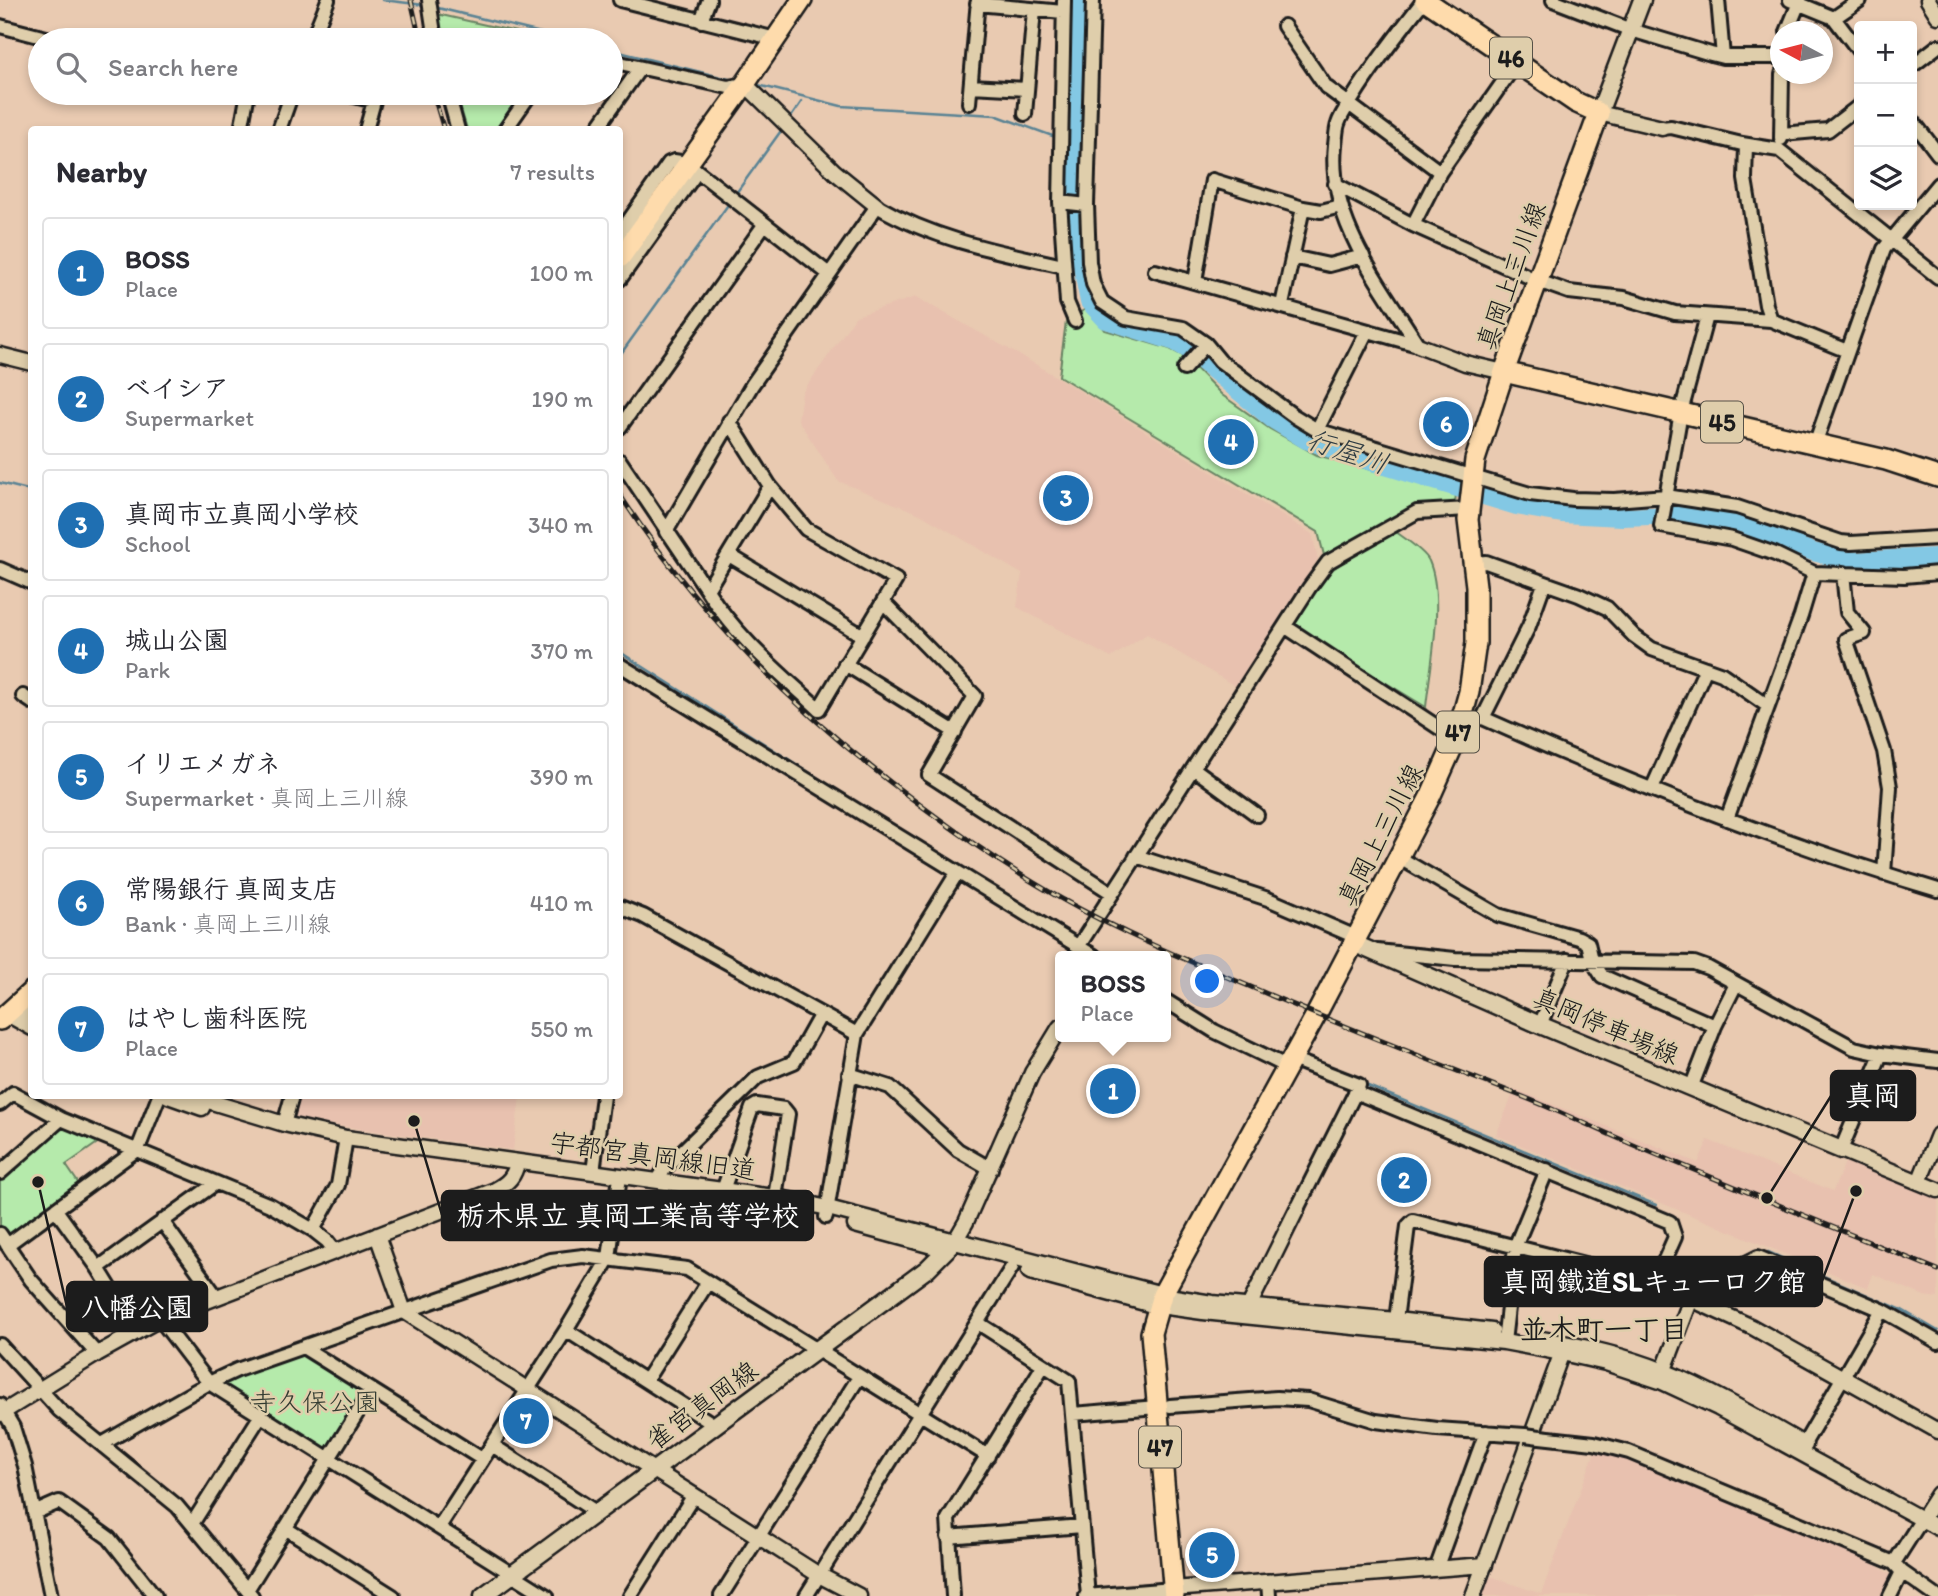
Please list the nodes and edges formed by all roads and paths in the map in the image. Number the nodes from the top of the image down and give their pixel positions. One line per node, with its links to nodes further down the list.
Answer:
1 (328, 0): 24 (street)
2 (429, 0): 25 (street)
3 (620, 0): 15 (street)
4 (709, 0): 20 (street)
5 (802, 0): 28 (main road)
6 (1093, 0): 70 (street)
7 (1424, 0): 33 (main road, 46); 49 (street)
8 (1553, 0): 26 (street)
9 (1642, 0): 26 (main road)
10 (1718, 0): 31 (street)
11 (1860, 0): 19 (street)
12 (1928, 0): 18 (street)
13 (1796, 1): 19 (street); 21 (street)
14 (977, 2): 17 (street); 39 (street)
15 (643, 3): 20 (street)
16 (1064, 6): 17 (street); 69 (street)
17 (1034, 9): 40 (street)
18 (1938, 16)
19 (1834, 18): 29 (street)
20 (701, 21): 28 (street)
21 (1790, 21)
22 (0, 26): 27 (street)
23 (1284, 26): 49 (street)
24 (317, 28)
25 (433, 28)
26 (1631, 30): 31 (street); 51 (main road)
27 (28, 33)
28 (776, 39): 37 (main road)
29 (1854, 44)
30 (1938, 46): 34 (street)
31 (1723, 57): 32 (street)
32 (1770, 57)
33 (1517, 62): 51 (main road, 46); 66 (street)
34 (1917, 62)
35 (623, 64): 36 (street)
36 (640, 68): 37 (street); 41 (street)
37 (745, 83): 65 (main road); 71 (street)
38 (1782, 84): 61 (street)
39 (971, 86): 40 (street); 42 (street)
40 (1027, 89): 52 (street)
41 (623, 92)
42 (969, 103)
43 (246, 105): 53 (street)
44 (288, 105): 54 (street)
45 (373, 105): 55 (street)
46 (451, 105): 56 (street)
47 (523, 105): 57 (street)
48 (614, 105): 58 (street)
49 (1348, 105): 66 (street); 67 (street)
50 (1854, 110): 61 (street)
51 (1599, 113): 60 (street); 86 (main road, 真岡上三川線 / 47)
52 (1025, 114)
53 (242, 126)
54 (280, 126)
55 (367, 126)
56 (457, 126)
57 (508, 126)
58 (599, 126)
59 (1917, 127): 64 (street)
60 (1662, 128): 62 (street)
61 (1782, 134): 63 (street)
62 (1746, 145): 63 (street); 90 (street)
63 (1779, 150): 77 (street)
64 (1938, 154)
65 (692, 167): 74 (street); 76 (street); 78 (main road); 83 (street)
66 (1440, 172): 75 (street)
67 (1335, 184): 72 (street); 75 (street)
68 (1938, 184): 77 (street)
69 (1060, 202): 70 (street); 81 (street)
70 (1087, 205): 93 (street)
71 (877, 206): 81 (street); 84 (street)
72 (1341, 206): 73 (street); 79 (street)
73 (1303, 208): 80 (street); 87 (street)
74 (764, 225): 84 (street); 102 (street)
75 (1413, 225): 86 (street)
76 (623, 229)
77 (1892, 240): 85 (street); 95 (street)
78 (623, 254)
79 (1363, 256): 80 (street); 94 (street)
80 (1292, 257): 88 (street)
81 (1064, 266): 91 (street)
82 (1155, 271): 87 (street)
83 (623, 274)
84 (829, 274): 101 (street)
85 (1938, 277)
86 (1538, 281): 89 (street); 99 (main road, 真岡上三川線 / 47)
87 (1195, 282): 88 (street)
88 (1282, 305): 92 (street)
89 (1707, 316): 90 (street); 100 (street)
90 (1771, 320): 95 (street)
91 (1075, 321)
92 (1367, 331): 94 (street); 103 (street)
93 (1206, 344): 98 (street); 103 (street)
94 (1418, 345): 99 (street)
95 (1847, 351): 104 (street)
96 (0, 355): 97 (street)
97 (28, 362)
98 (1184, 369)
99 (1504, 372): 100 (main road, 45); 108 (main road, 真岡上三川線 / 47)
100 (1681, 412): 104 (main road, 45); 109 (street)
101 (729, 421): 107 (street); 110 (street)
102 (623, 424)
103 (1317, 429): 108 (street)
104 (1815, 444): 106 (main road, 45)
105 (623, 466): 110 (street)
106 (1938, 477)
107 (770, 486): 112 (street); 121 (street)
108 (1470, 491): 109 (street); 113 (main road, 真岡上三川線 / 47); 122 (street)
109 (1666, 498): 111 (street); 115 (street)
110 (666, 532): 120 (street)
111 (1938, 538)
112 (729, 555): 120 (street); 123 (street)
113 (1473, 563): 119 (street); 129 (main road, 真岡上三川線 / 47)
114 (0, 569): 118 (street)
115 (1814, 573): 116 (street); 127 (street)
116 (1843, 573): 117 (street); 137 (street)
117 (1938, 573)
118 (28, 581)
119 (1544, 584): 126 (street); 131 (street)
120 (707, 590): 124 (street)
121 (883, 602): 123 (street); 128 (street)
122 (1286, 627): 129 (street); 130 (street)
123 (863, 636): 124 (street)
124 (845, 664): 128 (street)
125 (623, 667): 136 (street)
126 (1706, 668): 127 (street); 131 (street)
127 (1768, 706): 133 (street)
128 (955, 732): 139 (street)
129 (1456, 738): 135 (main road, 真岡上三川線 / 47)
130 (1193, 768): 132 (street); 134 (street)
131 (1652, 789): 133 (street)
132 (1257, 815)
133 (1727, 818): 137 (street)
134 (1136, 856): 139 (street); 142 (street)
135 (1398, 857): 142 (main road, 真岡上三川線 / 47); 145 (street)
136 (957, 873): 141 (street); 154 (street)
137 (1884, 874): 138 (street)
138 (1938, 890)
139 (1112, 893): 141 (street)
140 (623, 907): 150 (street)
141 (1078, 947): 143 (street)
142 (1362, 947): 144 (street); 152 (main road, 真岡停車場線); 158 (main road, 真岡上三川線 / 47)
143 (1085, 951)
144 (1567, 960): 145 (street); 152 (street)
145 (1592, 960): 146 (street); 153 (street)
146 (1736, 984): 153 (street); 156 (street)
147 (28, 995): 149 (main road)
148 (1171, 1004): 158 (street)
149 (11, 1013): 151 (street)
150 (821, 1014): 154 (street); 179 (street)
151 (28, 1025)
152 (1540, 1025): 160 (main road, 真岡停車場線)
153 (1715, 1026): 160 (street)
154 (857, 1034): 159 (street)
155 (1055, 1035): 176 (street)
156 (1881, 1054): 157 (street); 173 (street)
157 (1938, 1061)
158 (1290, 1063): 161 (street); 204 (main road, 真岡上三川線 / 47)
159 (849, 1074): 176 (street); 188 (street)
160 (1691, 1088): 173 (main road, 真岡停車場線)
161 (1355, 1092): 177 (street); 186 (street)
162 (158, 1099): 172 (street)
163 (177, 1099): 171 (street)
164 (202, 1099): 169 (street)
165 (291, 1099): 169 (street)
166 (603, 1099): 178 (street)
167 (0, 1104): 168 (street)
168 (61, 1119): 172 (street); 175 (street)
169 (284, 1124): 171 (street)
170 (1938, 1135): 180 (street)
171 (345, 1142): 174 (street); 190 (street)
172 (138, 1149): 181 (street); 187 (street)
173 (1842, 1150): 180 (street)
174 (516, 1167): 178 (street, 宇都宮真岡線旧道); 182 (street, 宇都宮真岡線旧道); 191 (street, 宇都宮真岡線旧道)
175 (1, 1169)
176 (990, 1169): 193 (street)
177 (1547, 1170): 194 (street); 201 (street)
178 (593, 1172): 179 (street, 宇都宮真岡線旧道)
179 (658, 1180): 184 (street, 宇都宮真岡線旧道)
180 (1919, 1182): 183 (street)
181 (216, 1183): 189 (street); 190 (street)
182 (619, 1184): 188 (street, 宇都宮真岡線旧道); 196 (street)
183 (1938, 1189)
184 (723, 1190): 185 (street, 宇都宮真岡線旧道); 185 (street)
185 (775, 1197): 188 (street, 宇都宮真岡線旧道)
186 (1297, 1209): 205 (street)
187 (56, 1210): 192 (street); 199 (street)
188 (827, 1212): 193 (street, 宇都宮真岡線旧道)
189 (162, 1221): 199 (street); 202 (street)
190 (313, 1230): 195 (street)
191 (377, 1235): 195 (street, 宇都宮真岡線旧道); 207 (street)
192 (4, 1239): 219 (street)
193 (951, 1246): 198 (main road); 204 (main road); 218 (main road, 雀宮真岡線)
194 (1515, 1247): 201 (street); 210 (street); 213 (street)
195 (335, 1251): 202 (street, 宇都宮真岡線旧道)
196 (609, 1258): 200 (street); 207 (street); 212 (street)
197 (1740, 1266): 206 (street)
198 (1012, 1267): 204 (main road); 209 (street)
199 (98, 1268): 211 (street)
200 (708, 1282): 218 (street); 224 (street)
201 (1654, 1282): 203 (street)
202 (216, 1296): 208 (street, 宇都宮真岡線旧道)
203 (1690, 1299): 221 (street); 223 (street)
204 (1161, 1300): 205 (street); 210 (street); 229 (main road, 47)
205 (1249, 1306): 210 (street)
206 (1882, 1310): 214 (street); 223 (street)
207 (404, 1311): 216 (street); 227 (street)
208 (160, 1319): 211 (street, 宇都宮真岡線旧道); 225 (street)
209 (978, 1323): 220 (street); 231 (street)
210 (1396, 1325): 213 (street)
211 (136, 1331): 219 (street, 宇都宮真岡線旧道)
212 (566, 1331): 224 (street); 227 (street)
213 (1505, 1338): 217 (street)
214 (1938, 1342)
215 (0, 1345): 226 (street)
216 (303, 1347): 225 (street); 228 (street)
217 (1564, 1348): 221 (street); 256 (street)
218 (818, 1349): 222 (street); 234 (main road, 雀宮真岡線)
219 (97, 1354): 226 (street, 宇都宮真岡線旧道)
220 (1043, 1366): 232 (street); 240 (street)
221 (1661, 1376): 238 (street); 248 (street)
222 (859, 1377): 231 (street); 254 (street)
223 (1843, 1377): 235 (street); 238 (street)
224 (646, 1380): 234 (street)
225 (209, 1383): 233 (street); 237 (street)
226 (39, 1389): 230 (street, 宇都宮真岡線旧道); 237 (street)
227 (527, 1390): 239 (street); 243 (street)
228 (371, 1391): 241 (street); 242 (street)
229 (1164, 1406): 232 (street); 236 (street); 263 (main road, 47)
230 (2, 1410): 247 (street)
231 (921, 1414): 240 (street); 260 (street)
232 (1073, 1414): 250 (street)
233 (261, 1415): 241 (street); 249 (street)
234 (716, 1426): 243 (main road, 雀宮真岡線)
235 (1938, 1431)
236 (1486, 1433): 257 (street, bridge); 258 (street)
237 (103, 1444): 249 (street)
238 (1804, 1444): 248 (street)
239 (492, 1445): 242 (street); 246 (street)
240 (988, 1456): 255 (street)
241 (328, 1458): 251 (street); 252 (street)
242 (482, 1459): 251 (street)
243 (655, 1469): 245 (street); 246 (main road, 雀宮真岡線)
244 (1938, 1494): 248 (street)
245 (694, 1495): 254 (street); 270 (street)
246 (596, 1512): 259 (main road, 雀宮真岡線)
247 (34, 1513): 262 (street); 266 (street)
248 (1929, 1516): 253 (street); 257 (street)
249 (192, 1524): 264 (street)
250 (1082, 1526): 255 (street); 275 (street)
251 (439, 1527): 259 (street)
252 (285, 1528): 264 (street); 267 (street)
253 (1938, 1528)
254 (759, 1536): 260 (street); 271 (street)
255 (948, 1537): 274 (street)
256 (1485, 1565): 258 (street); 276 (street)
257 (1898, 1567): 277 (street); 278 (street)
258 (1436, 1569): 261 (street)
259 (512, 1574): 268 (main road, 雀宮真岡線); 269 (street)
260 (819, 1575): 272 (street); 273 (street)
261 (1269, 1588): 263 (street)
262 (50, 1591): 265 (street)
263 (1179, 1592): 275 (street)
264 (250, 1593)
265 (37, 1596)
266 (155, 1596)
267 (393, 1596)
268 (482, 1596)
269 (547, 1596)
270 (630, 1596)
271 (721, 1596)
272 (806, 1596)
273 (859, 1596)
274 (953, 1596)
275 (1087, 1596)
276 (1473, 1596)
277 (1890, 1596)
278 (1936, 1596)

